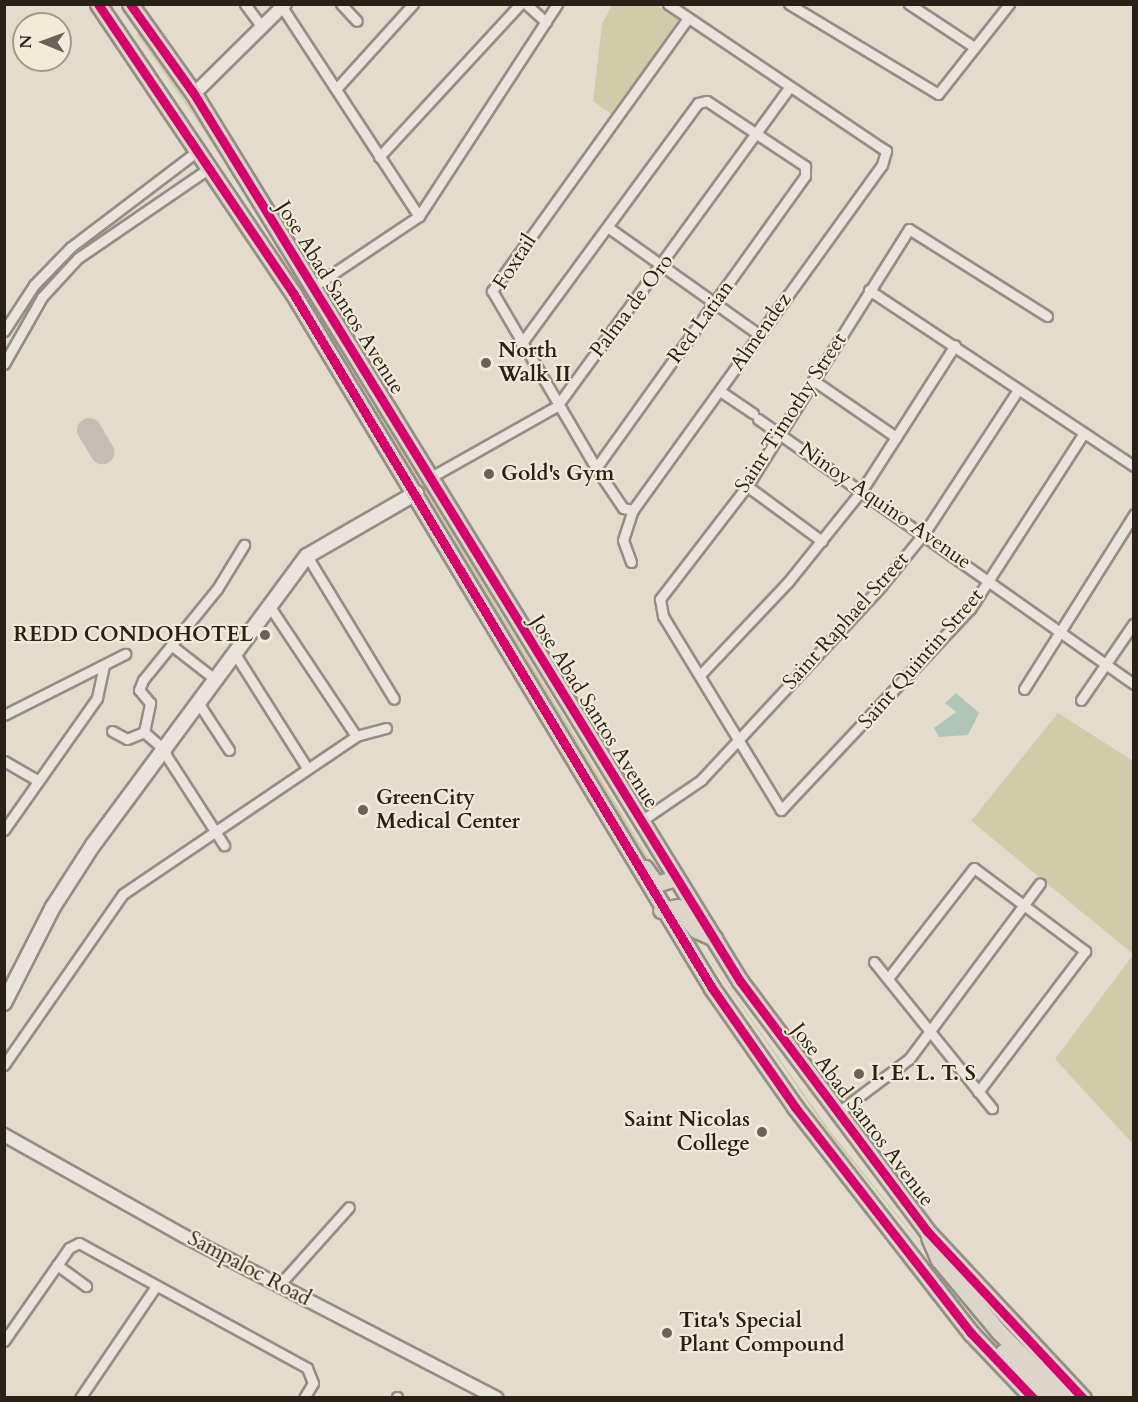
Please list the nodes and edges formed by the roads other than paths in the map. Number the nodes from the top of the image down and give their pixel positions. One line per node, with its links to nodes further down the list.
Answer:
1 (98, 4): 19 (highway, Jose Abad Santos Avenue)
2 (130, 4): 14 (highway, Jose Abad Santos Avenue)
3 (245, 4): 18 (street)
4 (341, 4): 16 (street)
5 (413, 4): 22 (street)
6 (520, 4): 26 (street)
7 (526, 4): 17 (street)
8 (557, 4): 17 (street)
9 (668, 4): 15 (street)
10 (789, 4): 20 (street)
11 (909, 4): 20 (street)
12 (1009, 4): 20 (street)
13 (284, 6): 18 (street); 22 (street)
14 (140, 17): 19 (highway); 23 (highway, Jose Abad Santos Avenue)
15 (688, 18): 21 (street); 40 (street, Foxtail)
16 (357, 21)
17 (546, 22): 29 (street)
18 (262, 27): 23 (street)
19 (118, 33): 25 (highway, Jose Abad Santos Avenue)
20 (974, 46)
21 (789, 88): 24 (street, Palma de Oro); 39 (street, Almendez)
22 (336, 89): 26 (street)
23 (194, 94): 33 (highway, Jose Abad Santos Avenue)
24 (755, 132): 31 (street); 32 (street, Palma de Oro); 35 (street, Red Latian)
25 (199, 150): 27 (highway, Jose Abad Santos Avenue); 28 (street)
26 (379, 157): 29 (street)
27 (211, 167): 30 (street); 47 (highway, Jose Abad Santos Avenue)
28 (114, 213): 30 (street); 37 (street)
29 (419, 216): 33 (street)
30 (122, 224): 38 (street)
31 (609, 228): 32 (street); 40 (street)
32 (662, 266): 35 (street); 49 (street, Palma de Oro)
33 (313, 287): 43 (highway, Jose Abad Santos Avenue)
34 (869, 290): 36 (street, Saint Timothy Street); 41 (street); 44 (street, Saint Timothy Street)
35 (715, 303): 39 (street); 55 (street, Red Latian)
36 (1047, 316)
37 (6, 328): 38 (street)
38 (19, 333): 42 (street)
39 (758, 334): 46 (street, Almendez)
40 (521, 344): 49 (street, Foxtail)
41 (955, 345): 45 (street); 53 (street)
42 (4, 364)
43 (370, 378): 47 (highway); 48 (highway, Jose Abad Santos Avenue)
44 (813, 381): 51 (street, Saint Timothy Street); 53 (street)
45 (1018, 390): 52 (street); 62 (street, Saint Raphael Street)
46 (720, 391): 51 (street, Ninoy Aquino Avenue); 60 (street, Almendez)
47 (355, 392): 50 (highway, Jose Abad Santos Avenue)
48 (384, 400): 50 (highway); 56 (highway, Jose Abad Santos Avenue)
49 (557, 406): 55 (street, Foxtail); 56 (street, Palma de Oro)
50 (367, 413): 59 (highway, Jose Abad Santos Avenue)
51 (782, 434): 57 (street, Saint Timothy Street); 58 (street, Ninoy Aquino Avenue)
52 (1083, 434): 54 (street); 67 (street, Saint Quintin Street)
53 (896, 437): 58 (street)
54 (1134, 466)
55 (596, 468): 60 (street, Foxtail)
56 (431, 477): 94 (highway, Jose Abad Santos Avenue)
57 (747, 486): 63 (street); 76 (street, Saint Timothy Street)
58 (862, 490): 62 (street, Ninoy Aquino Avenue); 63 (street)
59 (416, 493): 65 (main road); 98 (highway, Jose Abad Santos Avenue)
60 (633, 510): 66 (street, Almendez)
61 (1134, 514): 70 (street)
62 (925, 532): 67 (street, Ninoy Aquino Avenue); 88 (street, Saint Raphael Street)
63 (822, 541): 76 (street)
64 (244, 545): 71 (street)
65 (307, 556): 68 (main road); 80 (street)
66 (632, 562)
67 (990, 579): 70 (street, Ninoy Aquino Avenue); 88 (street, Saint Quintin Street)
68 (270, 607): 73 (main road); 87 (street)
69 (1134, 623): 74 (street)
70 (1063, 631): 74 (street, Ninoy Aquino Avenue); 79 (street)
71 (171, 645): 77 (street); 86 (street)
72 (124, 654): 75 (street)
73 (235, 654): 77 (main road); 92 (street)
74 (1104, 662): 78 (street, Ninoy Aquino Avenue); 81 (street)
75 (104, 666): 83 (street); 93 (street)
76 (700, 675): 88 (street)
77 (216, 680): 82 (main road)
78 (1134, 684)
79 (1024, 689)
80 (394, 699)
81 (1081, 700)
82 (199, 704): 89 (street); 90 (main road)
83 (4, 715)
84 (386, 728): 87 (street)
85 (112, 731): 86 (street)
86 (144, 732): 90 (street)
87 (356, 736): 92 (street)
88 (736, 742): 94 (street, Saint Raphael Street)
89 (229, 750)
90 (165, 751): 96 (street); 106 (main road)
91 (5, 763): 93 (street)
92 (307, 768): 96 (street)
93 (38, 781): 95 (street)
94 (641, 821): 99 (highway, Jose Abad Santos Avenue)
95 (4, 830)
96 (214, 831): 97 (street); 108 (street)
97 (224, 845)
98 (635, 867): 99 (highway); 102 (highway, Jose Abad Santos Avenue)
99 (676, 879): 103 (highway, Jose Abad Santos Avenue)
100 (1040, 884): 101 (street)
101 (1024, 906): 105 (street); 107 (street); 109 (street)
102 (661, 910): 103 (highway); 116 (highway, Jose Abad Santos Avenue)
103 (714, 938): 111 (highway, Jose Abad Santos Avenue)
104 (874, 962): 105 (street)
105 (889, 977): 107 (street)
106 (4, 1003)
107 (929, 1033): 109 (street); 111 (street)
108 (4, 1065)
109 (978, 1092): 110 (street)
110 (992, 1108)
111 (837, 1113): 114 (highway, Jose Abad Santos Avenue)
112 (4, 1135): 117 (street, Sampaloc Road)
113 (349, 1207): 117 (street)
114 (927, 1231): 120 (highway); 128 (highway, Jose Abad Santos Avenue)
115 (57, 1265): 118 (street); 119 (street); 121 (street)
116 (931, 1277): 120 (highway); 125 (highway, Jose Abad Santos Avenue)
117 (280, 1284): 124 (street, Sampaloc Road)
118 (86, 1286)
119 (154, 1289): 122 (street); 123 (street)
120 (995, 1336): 126 (highway); 127 (highway)
121 (4, 1341)
122 (80, 1398)
123 (304, 1398)
124 (496, 1398)
125 (1033, 1398)
126 (1048, 1398)
127 (1065, 1398)
128 (1083, 1398)

